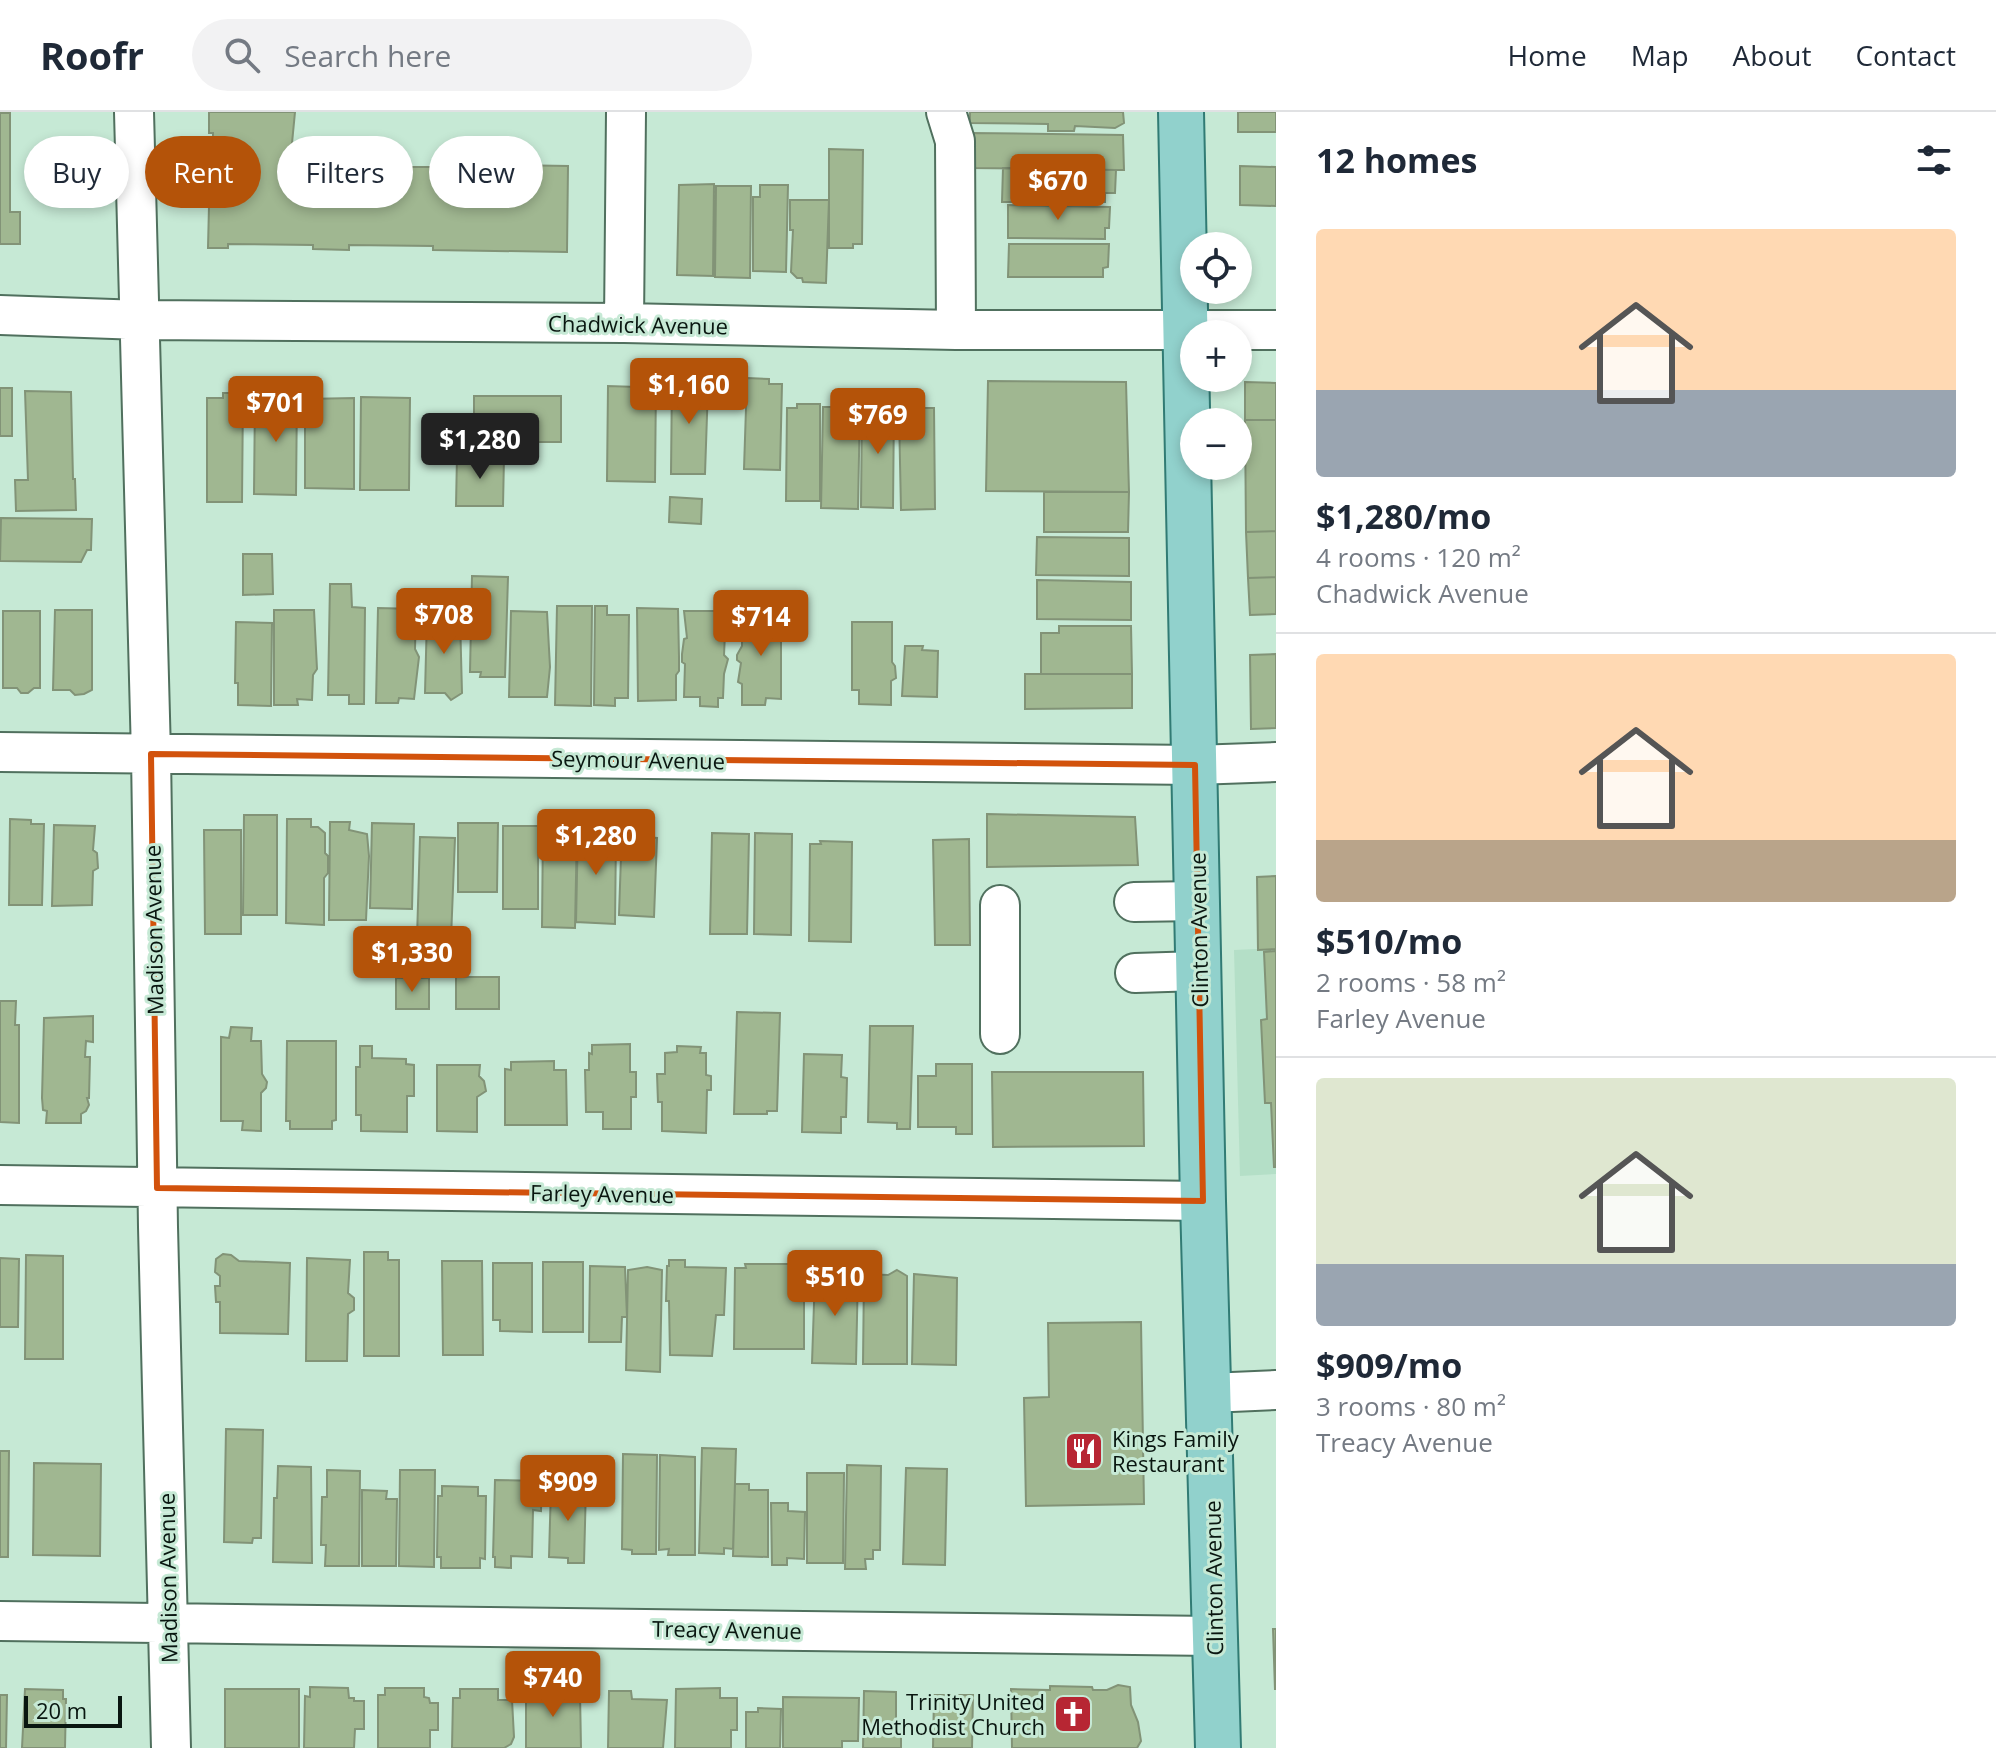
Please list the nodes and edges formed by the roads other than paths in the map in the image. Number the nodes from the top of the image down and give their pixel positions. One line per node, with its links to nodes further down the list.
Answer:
1 (134, 112): 6 (street, Madison Avenue)
2 (626, 112): 8 (street)
3 (946, 112): 10 (street)
4 (1181, 112): 7 (main road, Clinton Avenue)
5 (0, 315): 6 (street, Chadwick Avenue)
6 (141, 320): 8 (street, Chadwick Avenue); 15 (street, Madison Avenue)
7 (1186, 320)
8 (624, 323): 10 (street, Chadwick Avenue)
9 (1180, 329): 10 (street, Chadwick Avenue)
10 (956, 330)
11 (1252, 330): 12 (street, Chadwick Avenue)
12 (1276, 330)
13 (1187, 392): 17 (main road, Clinton Avenue)
14 (0, 752): 15 (street, Seymour Avenue)
15 (151, 754): 17 (street, Seymour Avenue); 25 (street, Madison Avenue)
16 (1276, 762): 17 (street, Seymour Avenue)
17 (1195, 765): 18 (main road, Clinton Avenue)
18 (1198, 901): 19 (street); 21 (main road, Clinton Avenue)
19 (1134, 902)
20 (1000, 905): 23 (street)
21 (1199, 971): 22 (street); 26 (main road, Clinton Avenue)
22 (1135, 973)
23 (1000, 1034)
24 (0, 1185): 25 (street, Farley Avenue)
25 (157, 1188): 26 (street, Farley Avenue); 30 (street, Madison Avenue)
26 (1203, 1201): 28 (main road, Clinton Avenue)
27 (1276, 1390): 28 (street)
28 (1209, 1393): 31 (main road, Clinton Avenue)
29 (0, 1621): 30 (street, Treacy Avenue)
30 (168, 1622): 31 (street, Treacy Avenue); 32 (street, Madison Avenue)
31 (1213, 1636): 33 (main road, Clinton Avenue)
32 (171, 1748)
33 (1218, 1748)

